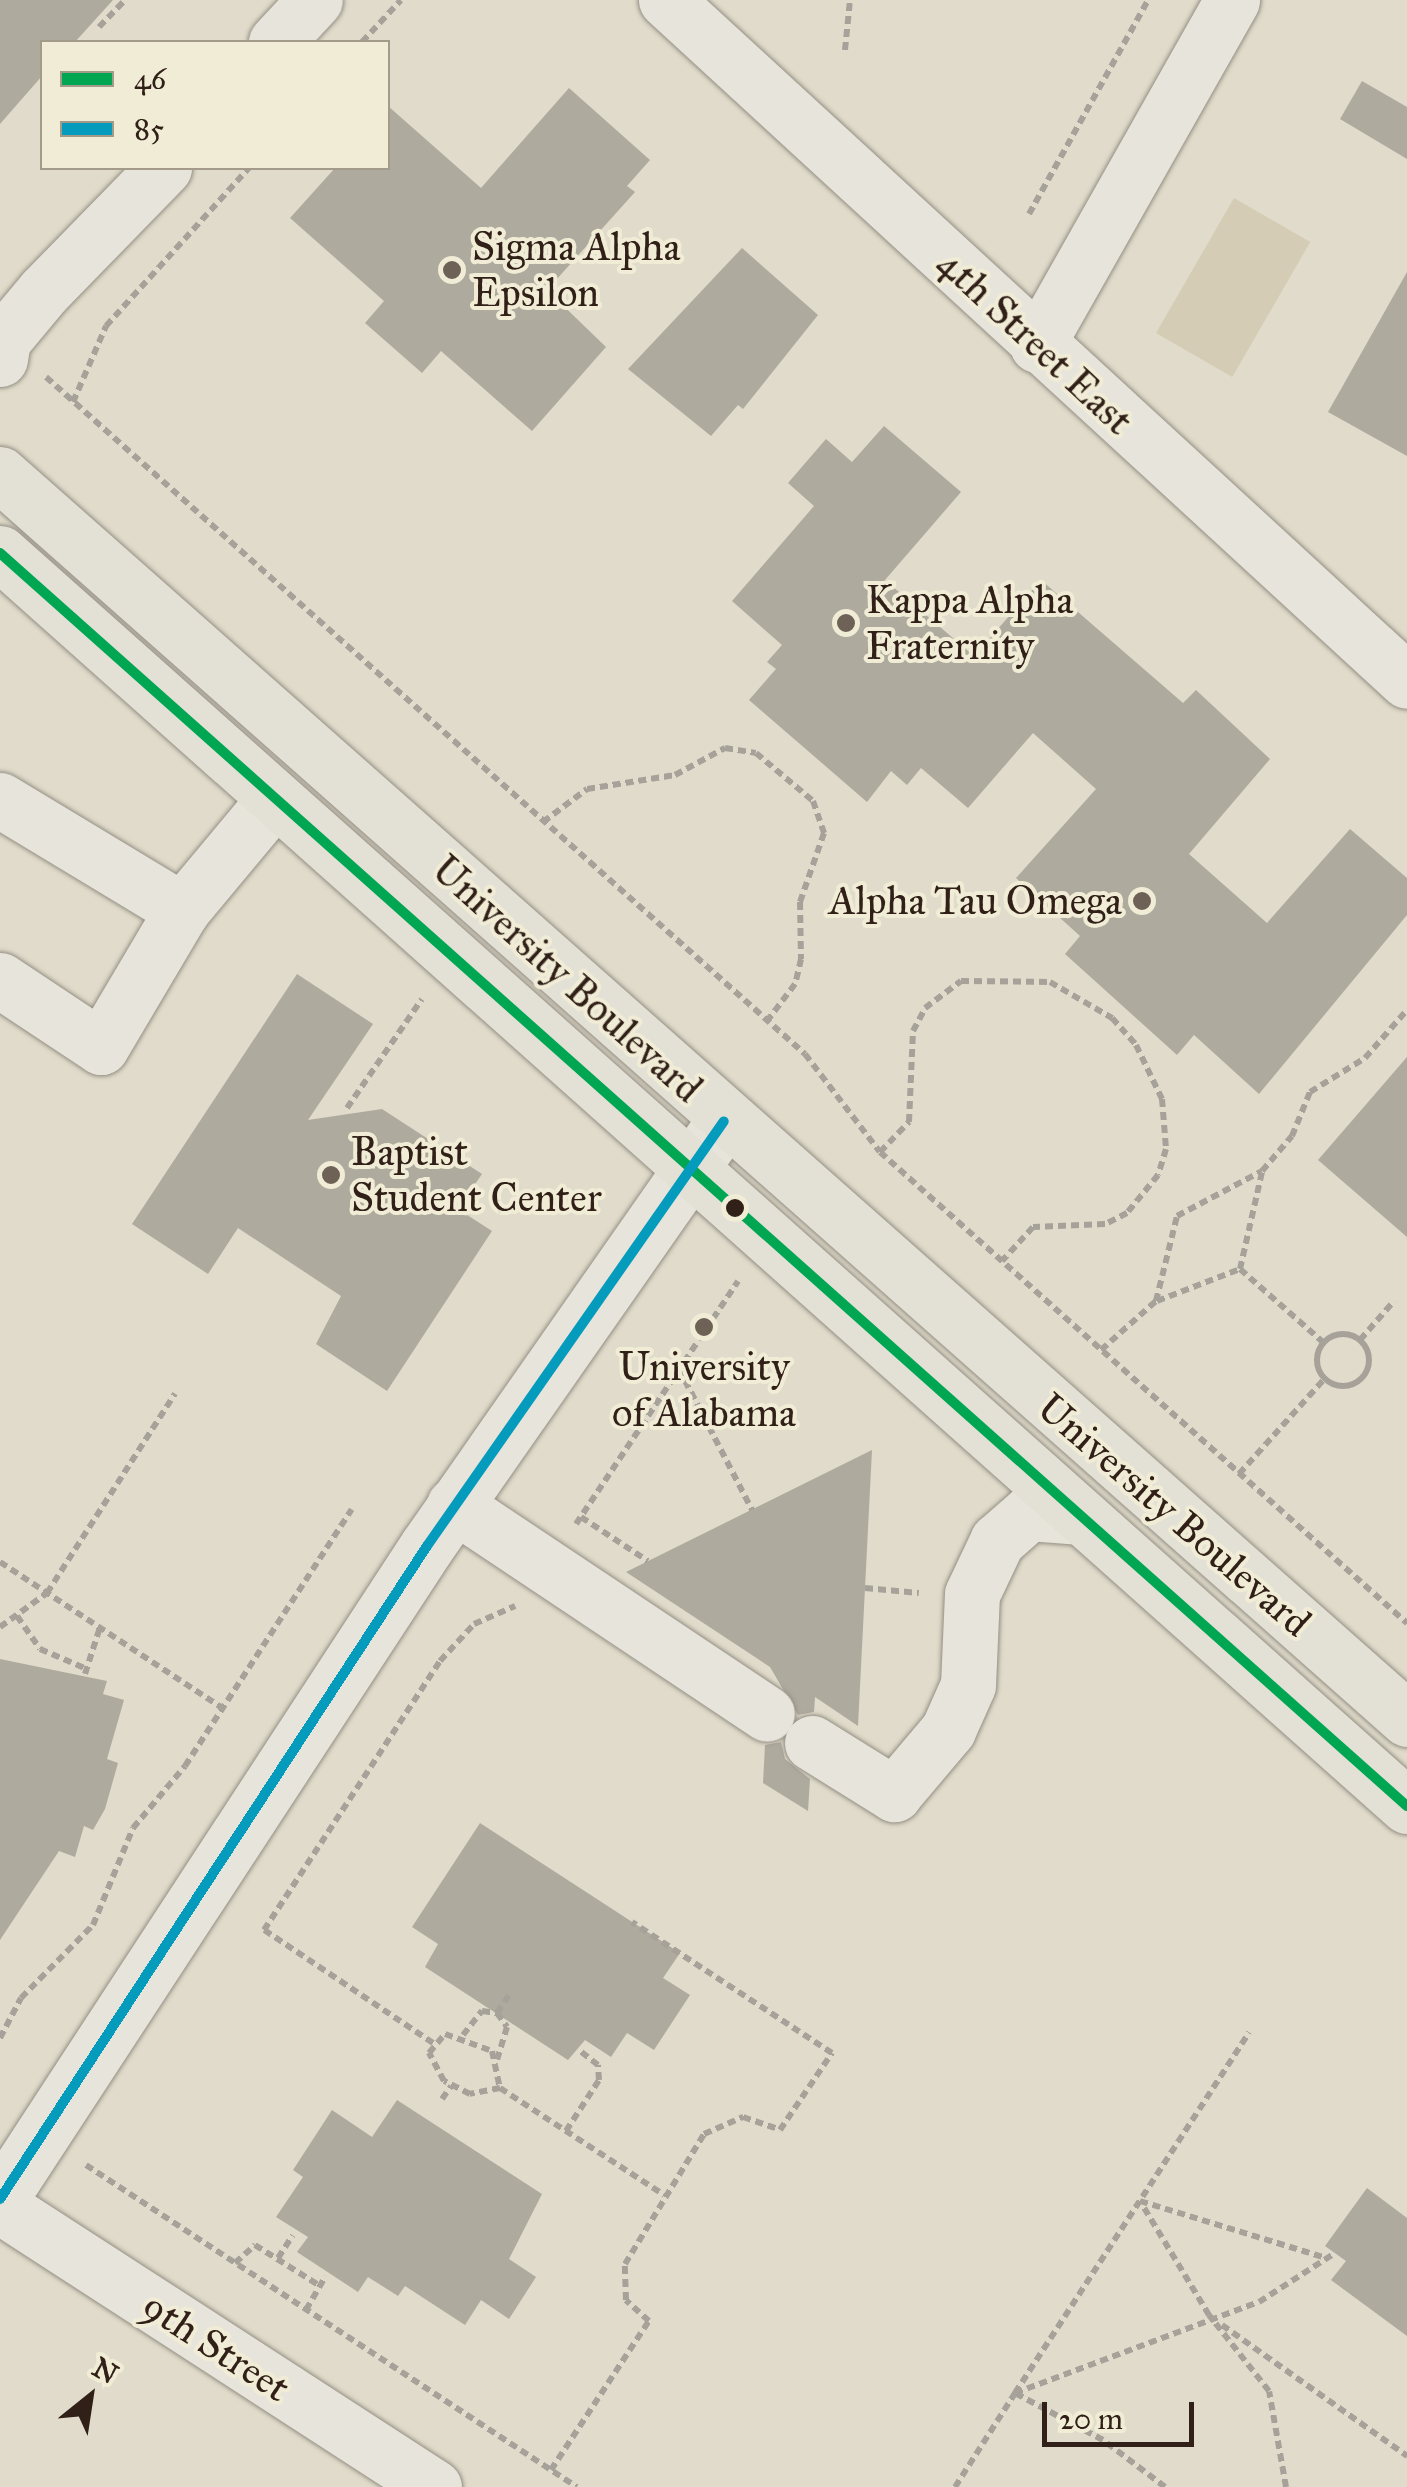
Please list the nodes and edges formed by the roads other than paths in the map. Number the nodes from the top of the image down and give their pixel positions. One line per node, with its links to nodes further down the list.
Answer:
1 (315, 0): 4 (street)
2 (666, 0): 7 (street, 4th Street East)
3 (1232, 0): 7 (street)
4 (278, 40)
5 (162, 170): 6 (street)
6 (12, 325)
7 (1037, 345): 10 (street, 4th Street East)
8 (0, 474): 15 (main road, University Boulevard)
9 (0, 553): 12 (main road, University Boulevard)
10 (1407, 681)
11 (0, 800): 13 (street)
12 (272, 802): 13 (street); 16 (main road, University Boulevard)
13 (182, 910): 14 (street)
14 (0, 980)
15 (724, 1121): 16 (street); 20 (main road, University Boulevard)
16 (689, 1165): 17 (street); 18 (main road, University Boulevard)
17 (454, 1505): 19 (street); 23 (street)
18 (1082, 1517): 21 (street); 22 (main road, University Boulevard)
19 (767, 1714)
20 (1407, 1719)
21 (812, 1743)
22 (1407, 1806)
23 (0, 2203): 24 (street, 9th Street)
24 (434, 2487)

